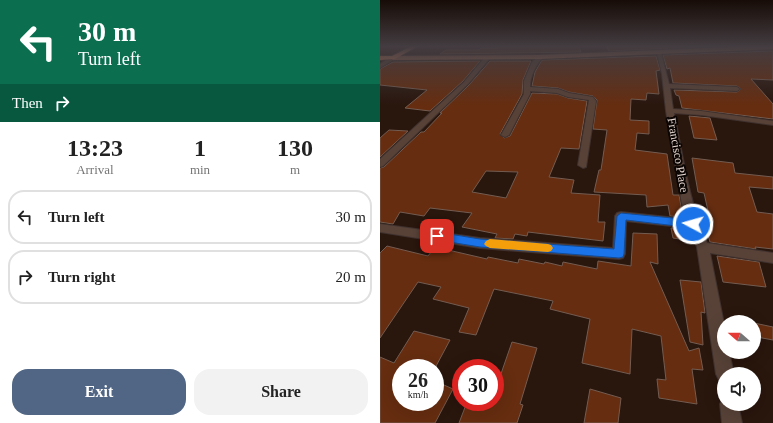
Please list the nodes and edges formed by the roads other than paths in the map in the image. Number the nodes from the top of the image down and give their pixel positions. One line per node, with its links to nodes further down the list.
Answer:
1 (480, 66): 10 (street)
2 (533, 66): 5 (street)
3 (663, 66): 4 (street, Francisco Place)
4 (666, 86): 6 (street); 7 (street, Francisco Place)
5 (528, 89): 9 (street); 11 (street)
6 (737, 89)
7 (670, 111): 8 (street); 12 (street, Francisco Place)
8 (773, 123)
9 (506, 135)
10 (380, 164)
11 (583, 165)
12 (693, 224): 13 (street); 14 (street, Francisco Place)
13 (380, 228)
14 (703, 247): 15 (street); 16 (street, Francisco Place)
15 (773, 258)
16 (724, 367)
17 (730, 411): 18 (street)
18 (732, 423)

